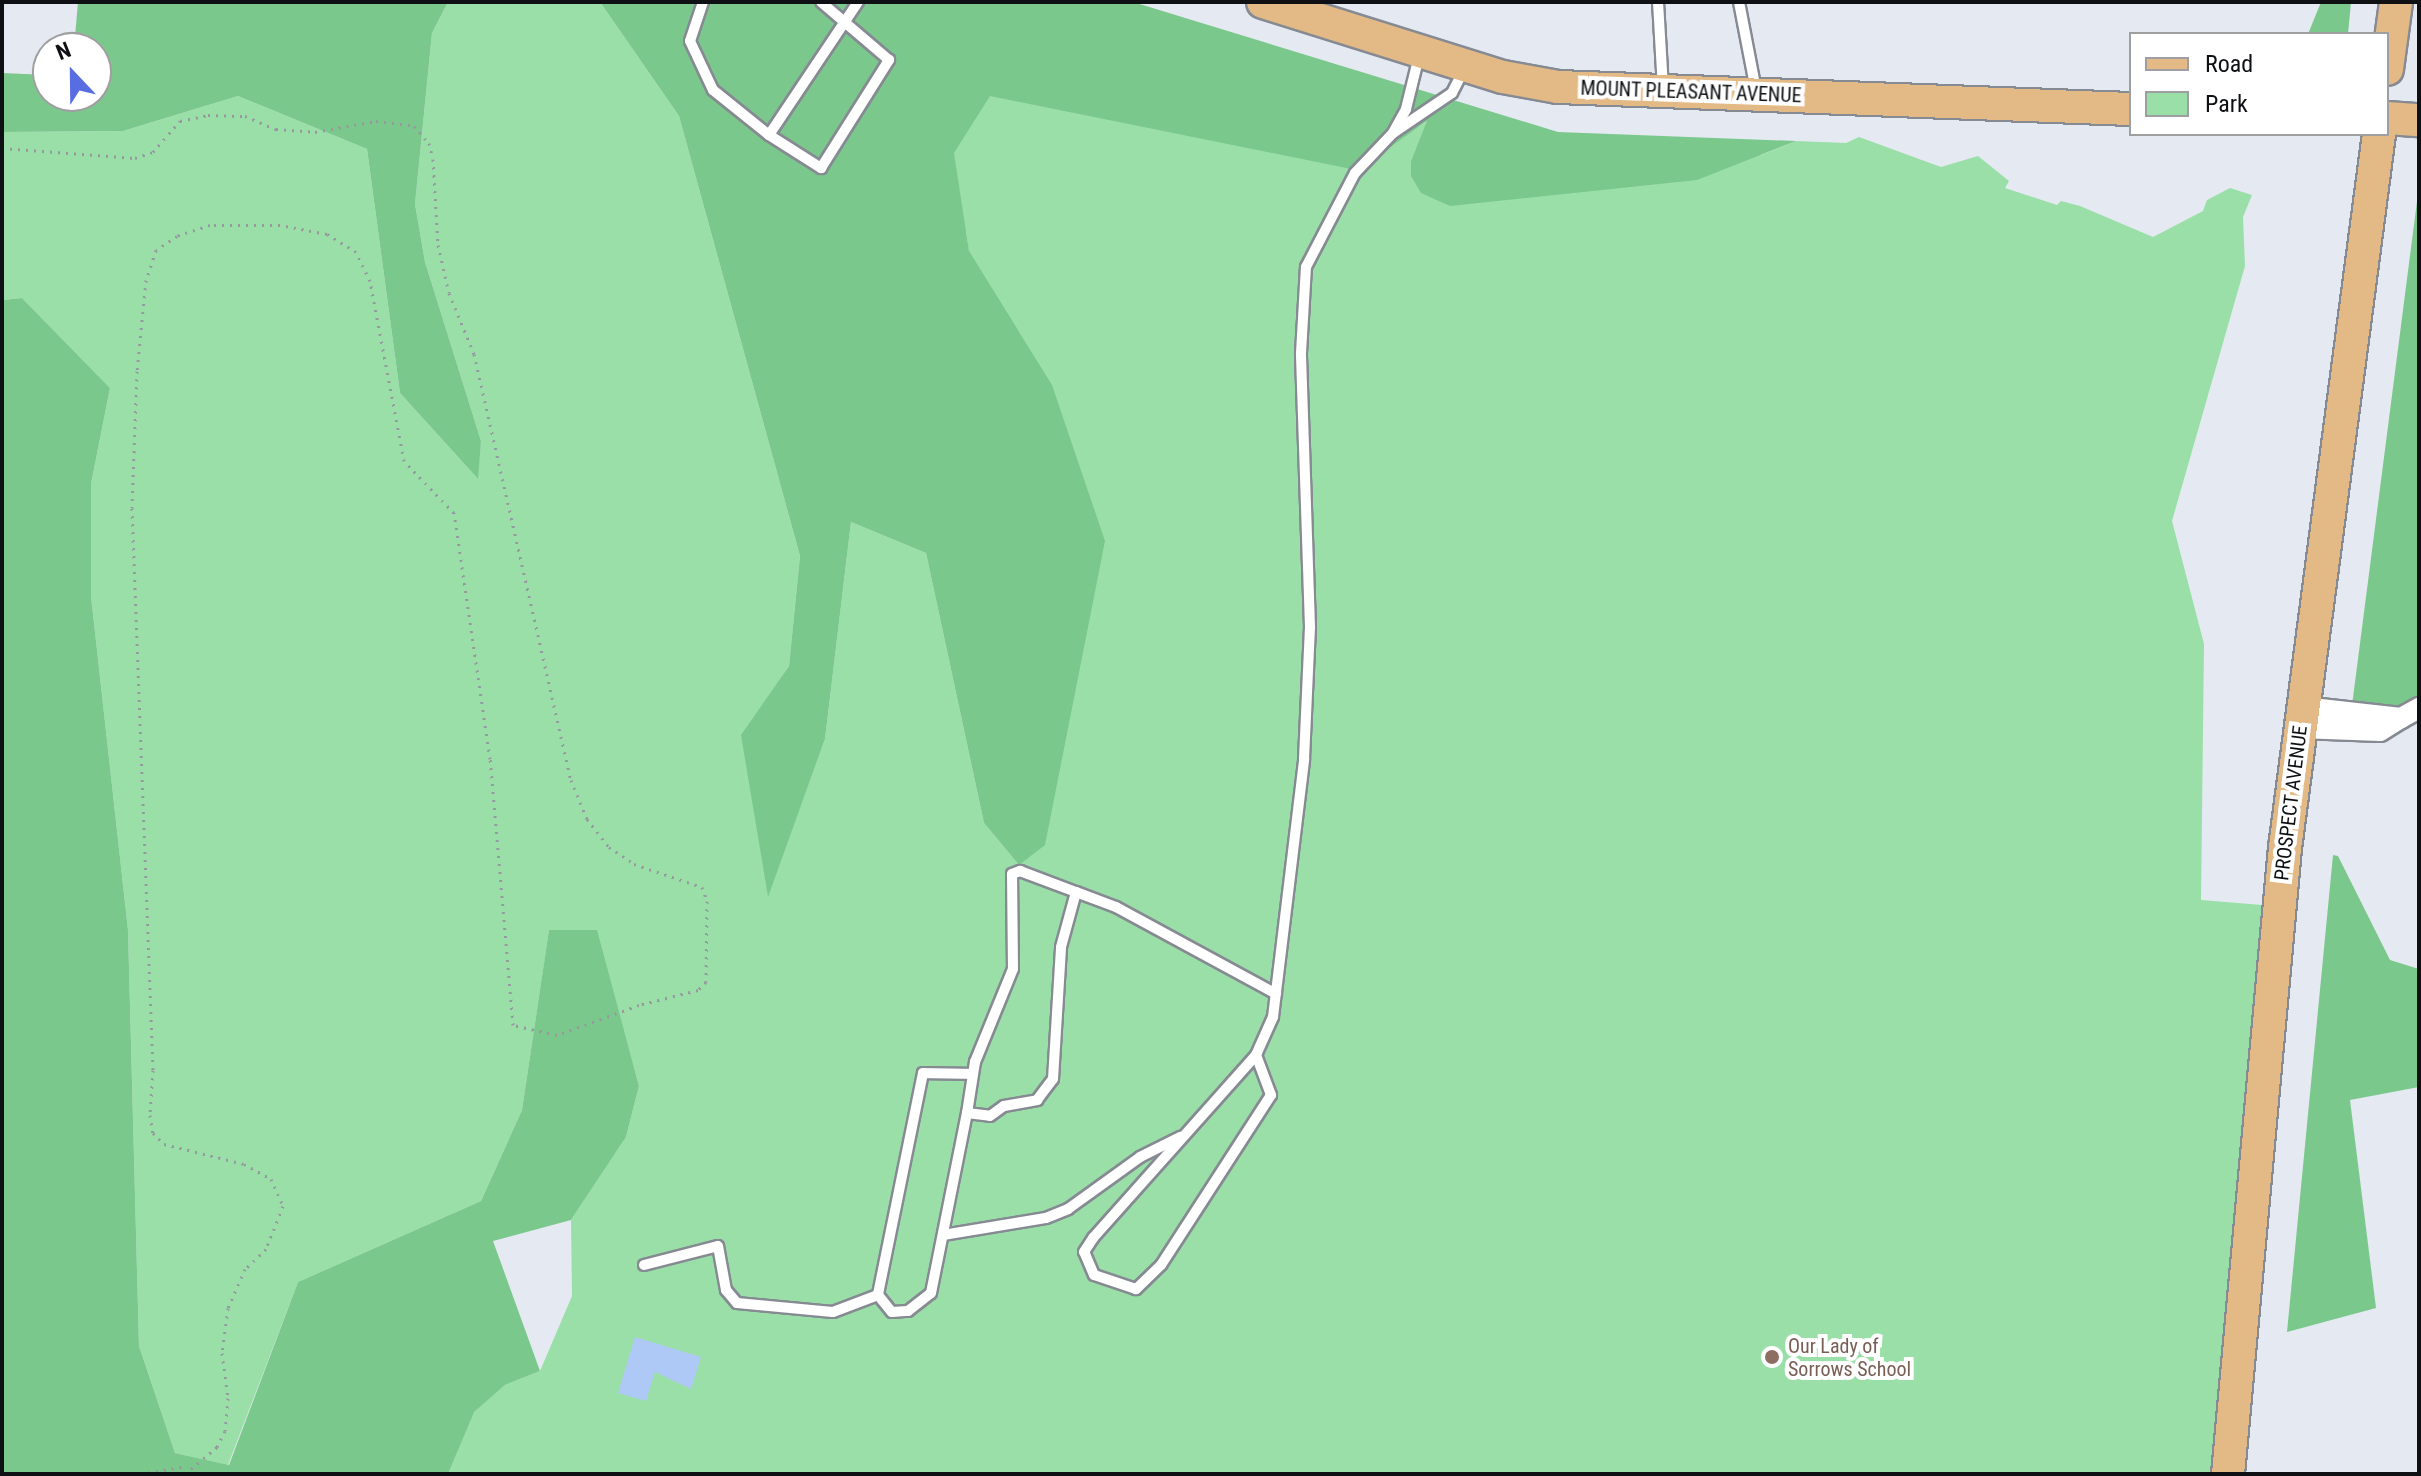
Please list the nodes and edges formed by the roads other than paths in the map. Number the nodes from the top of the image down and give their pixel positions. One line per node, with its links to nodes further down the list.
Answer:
1 (703, 2): 18 (lane)
2 (821, 2): 8 (lane)
3 (858, 2): 8 (lane)
4 (1263, 2): 9 (main road, MOUNT PLEASANT AVENUE)
5 (1658, 2): 12 (lane)
6 (1739, 2): 13 (lane)
7 (2396, 2): 10 (main road)
8 (846, 20): 18 (lane); 18 (lane)
9 (1420, 52): 11 (main road, MOUNT PLEASANT AVENUE); 17 (lane)
10 (2389, 54)
11 (1466, 66): 12 (main road, MOUNT PLEASANT AVENUE); 17 (lane)
12 (1663, 92): 13 (main road, MOUNT PLEASANT AVENUE)
13 (1757, 95): 14 (main road, MOUNT PLEASANT AVENUE)
14 (2129, 109)
15 (2389, 118): 16 (main road)
16 (2419, 120)
17 (1393, 133): 23 (lane)
18 (769, 135)
19 (2379, 136): 21 (main road, PROSPECT AVENUE)
20 (2410, 713): 21 (street)
21 (2302, 718): 31 (main road, PROSPECT AVENUE)
22 (1076, 892): 23 (lane); 25 (lane); 26 (lane)
23 (1276, 994): 24 (lane)
24 (1256, 1055): 27 (lane); 27 (lane)
25 (973, 1074): 26 (lane); 30 (lane)
26 (967, 1113): 28 (lane)
27 (1182, 1136): 28 (lane)
28 (943, 1235): 30 (lane)
29 (644, 1265): 30 (lane)
30 (878, 1295)
31 (2228, 1474)

